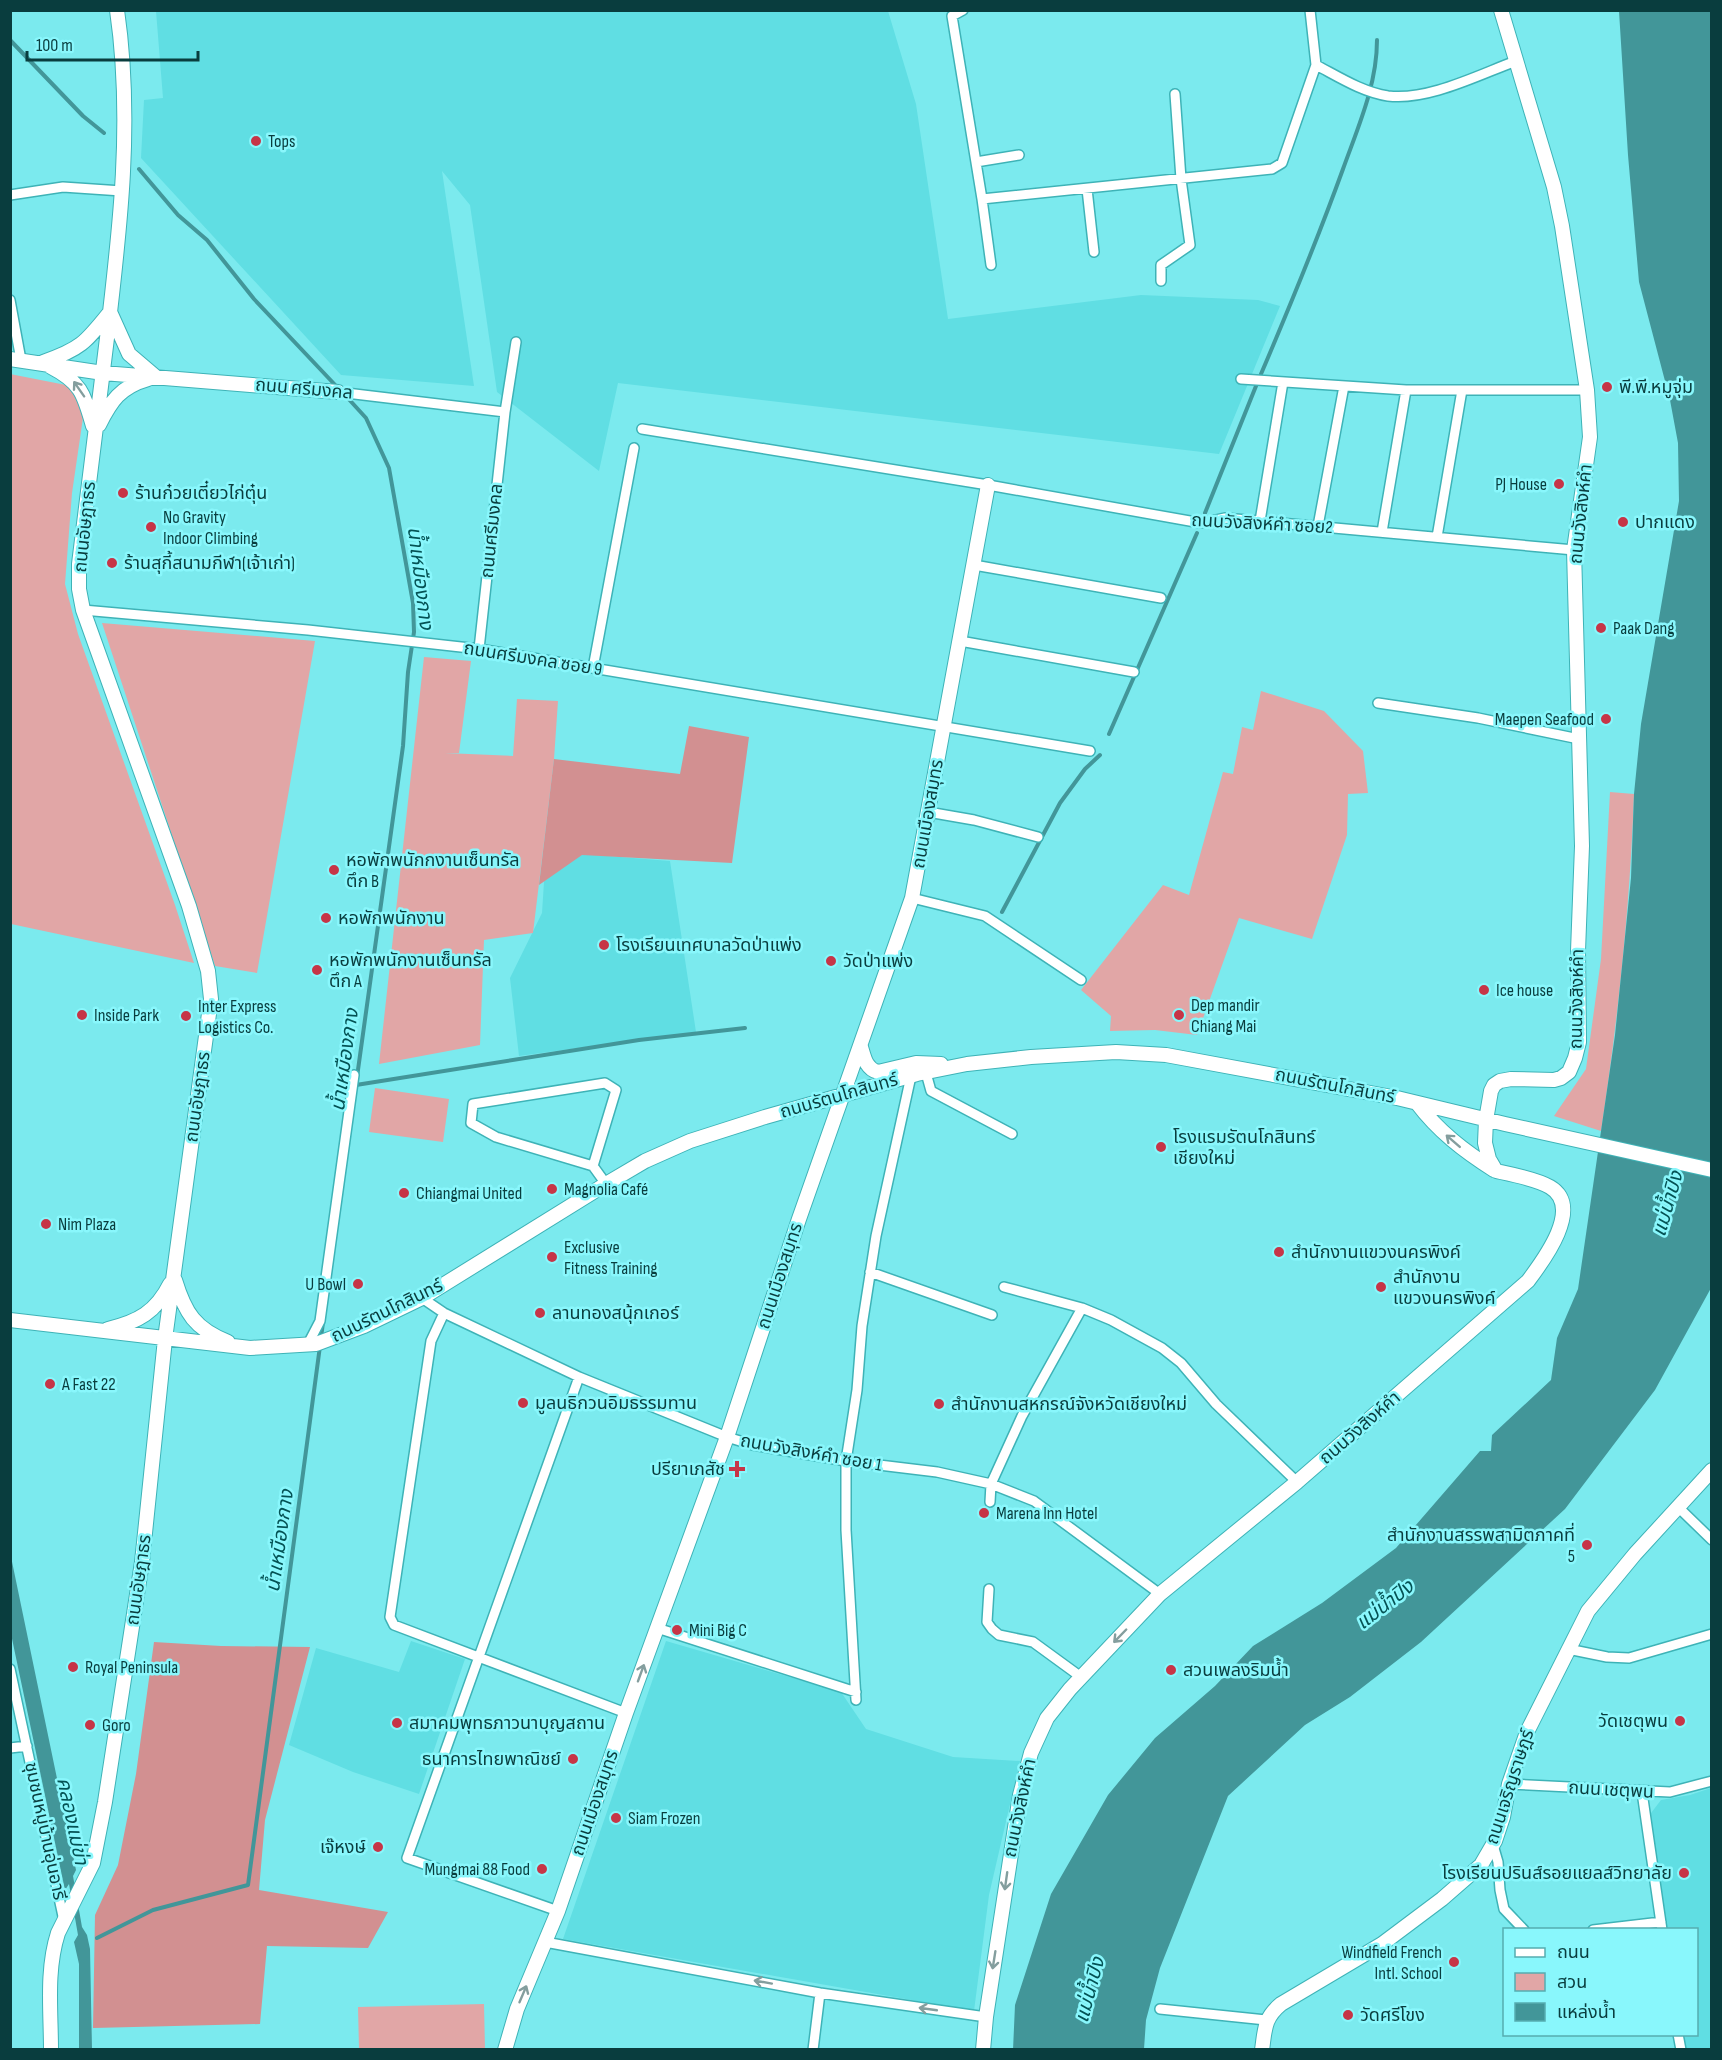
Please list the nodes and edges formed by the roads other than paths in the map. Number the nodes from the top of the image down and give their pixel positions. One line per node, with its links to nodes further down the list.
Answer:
1 (117, 10): 12 (street, ถนนอัษฎาธร)
2 (963, 10): 9 (street)
3 (1310, 10): 6 (street)
4 (1501, 10): 5 (street, ถนนวังสิงห์คำ)
5 (1516, 61): 6 (street); 30 (street, ถนนวังสิงห์คำ)
6 (1316, 65): 10 (street)
7 (1175, 94): 10 (street)
8 (1019, 155): 9 (street)
9 (976, 162): 14 (street)
10 (1181, 179): 11 (street); 17 (street)
11 (1087, 189): 14 (street); 15 (street)
12 (122, 191): 13 (street); 19 (street, ถนนอัษฎาธร)
13 (10, 195)
14 (982, 199): 16 (street)
15 (1094, 252)
16 (991, 264)
17 (1161, 281)
18 (10, 300): 21 (street)
19 (110, 311): 22 (street); 23 (street, ถนนอัษฎาธร); 24 (street)
20 (516, 342): 32 (street, ถนนศรีมงคล)
21 (16, 360): 22 (street)
22 (41, 362): 23 (street); 34 (street, one-way to 22)
23 (102, 373): 24 (street, ถนน ศรีมงคล); 34 (street, ถนนอัษฎาธร)
24 (156, 377): 31 (street, ถนน ศรีมงคล); 34 (street)
25 (1241, 379): 26 (street)
26 (1283, 382): 27 (street); 37 (street)
27 (1344, 386): 28 (street); 38 (street)
28 (1406, 390): 29 (street); 39 (street)
29 (1462, 390): 30 (street); 40 (street)
30 (1587, 390): 41 (street, ถนนวังสิงห์คำ)
31 (338, 392): 32 (street, ถนน ศรีมงคล)
32 (505, 412): 46 (street, ถนนศรีมงคล)
33 (642, 429): 36 (street, ถนนวังสิงห์คำ ซอย2)
34 (95, 432): 44 (street, ถนนอัษฎาธร)
35 (634, 448): 47 (street)
36 (988, 485): 37 (street, ถนนวังสิงห์คำ ซอย2); 42 (street, ถนนเมืองสมุทร)
37 (1260, 521): 38 (street, ถนนวังสิงห์คำ ซอย2)
38 (1318, 526): 39 (street, ถนนวังสิงห์คำ ซอย2)
39 (1382, 532): 40 (street, ถนนวังสิงห์คำ ซอย2)
40 (1437, 537): 41 (street, ถนนวังสิงห์คำ ซอย2)
41 (1574, 550): 51 (street, ถนนวังสิงห์คำ)
42 (974, 565): 43 (street); 45 (street, ถนนเมืองสมุทร)
43 (1161, 598)
44 (83, 610): 46 (street, ถนนศรีมงคล ซอย 9); 71 (street, ถนนอัษฎาธร)
45 (960, 641): 48 (street); 50 (street, ถนนเมืองสมุทร)
46 (479, 649): 47 (street, ถนนศรีมงคล ซอย 9)
47 (593, 669): 50 (street, ถนนศรีมงคล ซอย 9)
48 (1134, 672)
49 (1378, 703): 51 (street)
50 (944, 727): 52 (street, ถนนศรีมงคล ซอย 9); 53 (street, ถนนเมืองสมุทร)
51 (1579, 739): 64 (street, ถนนวังสิงห์คำ)
52 (1090, 751)
53 (928, 812): 54 (street); 55 (street, ถนนเมืองสมุทร)
54 (1038, 837)
55 (912, 898): 56 (street); 57 (street, ถนนเมืองสมุทร)
56 (1082, 980)
57 (861, 1047): 58 (street); 62 (street, ถนนเมืองสมุทร)
58 (967, 1064): 59 (street, ถนนรัตนโกสินทร์); 63 (street, ถนนรัตนโกสินทร์)
59 (926, 1073): 61 (street, ถนนรัตนโกสินทร์); 65 (street)
60 (354, 1075): 80 (street)
61 (911, 1076): 62 (street, ถนนรัตนโกสินทร์); 70 (street)
62 (844, 1095): 69 (street, ถนนรัตนโกสินทร์); 83 (street, ถนนเมืองสมุทร)
63 (1417, 1103): 64 (street, ถนนรัตนโกสินทร์); 68 (street, one-way to 63)
64 (1486, 1120): 67 (street, ถนนรัตนโกสินทร์); 68 (street, ถนนวังสิงห์คำ)
65 (1011, 1134)
66 (593, 1166): 66 (street); 69 (street)
67 (1712, 1170)
68 (1496, 1171): 86 (street, ถนนวังสิงห์คำ)
69 (606, 1184): 73 (street, ถนนรัตนโกสินทร์)
70 (870, 1272): 76 (street); 84 (street)
71 (174, 1276): 78 (street); 79 (street, ถนนอัษฎาธร); 81 (street)
72 (1004, 1287): 74 (street)
73 (422, 1298): 75 (street, ถนนวังสิงห์คำ ซอย 1); 80 (street, ถนนรัตนโกสินทร์)
74 (1082, 1308): 86 (street); 87 (street)
75 (444, 1313): 82 (street, ถนนวังสิงห์คำ ซอย 1); 96 (street)
76 (992, 1315)
77 (10, 1320): 78 (street, ถนนรัตนโกสินทร์)
78 (100, 1331): 79 (street, ถนนรัตนโกสินทร์)
79 (165, 1339): 81 (street, ถนนรัตนโกสินทร์); 108 (street, ถนนอัษฎาธร)
80 (312, 1344): 81 (street, ถนนรัตนโกสินทร์)
81 (244, 1348)
82 (579, 1377): 83 (street, ถนนวังสิงห์คำ ซอย 1); 96 (street)
83 (727, 1437): 84 (street, ถนนวังสิงห์คำ ซอย 1); 93 (street, ถนนเมืองสมุทร)
84 (846, 1461): 87 (street, ถนนวังสิงห์คำ ซอย 1); 93 (street)
85 (1712, 1470): 89 (street, ถนนเจริญราษฎร์)
86 (1297, 1482): 92 (street, ถนนวังสิงห์คำ)
87 (991, 1484): 88 (street); 92 (street, ถนนวังสิงห์คำ ซอย 1)
88 (990, 1502)
89 (1678, 1507): 90 (street); 95 (street, ถนนเจริญราษฎร์)
90 (1712, 1540)
91 (989, 1589): 98 (street)
92 (1160, 1594): 98 (street, ถนนวังสิงห์คำ, one-way to 98)
93 (657, 1628): 100 (street, ถนนเมืองสมุทร, one-way to 93)
94 (1712, 1634): 95 (street)
95 (1568, 1649): 104 (street, ถนนเจริญราษฎร์)
96 (479, 1657): 100 (street); 107 (street)
97 (10, 1669): 99 (street, ชุมชนหมู่บ้านอุ่นอารี)
98 (1081, 1677): 115 (street, ถนนวังสิงห์คำ, one-way to 115)
99 (12, 1686): 101 (street, ชุมชนหมู่บ้านอุ่นอารี)
100 (626, 1713): 107 (street, ถนนเมืองสมุทร)
101 (27, 1746): 102 (street); 108 (street, ชุมชนหมู่บ้านอุ่นอารี)
102 (10, 1748)
103 (1712, 1781): 105 (street, ถนน เชตุพน)
104 (1509, 1784): 105 (street, ถนน เชตุพน); 106 (street, ถนนเจริญราษฎร์)
105 (1642, 1792): 109 (street)
106 (1493, 1845): 110 (street); 116 (street, ถนนเจริญราษฎร์)
107 (558, 1911): 112 (street, ถนนเมืองสมุทร)
108 (67, 1917): 117 (street, ถนนอัษฎาธร)
109 (1662, 1926): 111 (street)
110 (1523, 1928)
111 (1616, 1928)
112 (545, 1942): 113 (street, one-way to 112); 118 (street, ถนนเมืองสมุทร, one-way to 112)
113 (820, 1993): 115 (street, one-way to 113); 119 (street)
114 (1160, 2009): 116 (street)
115 (986, 2017): 120 (street, ถนนวังสิงห์คำ)
116 (1266, 2020): 121 (street)
117 (51, 2049)
118 (505, 2049)
119 (813, 2049)
120 (983, 2049)
121 (1262, 2049)

